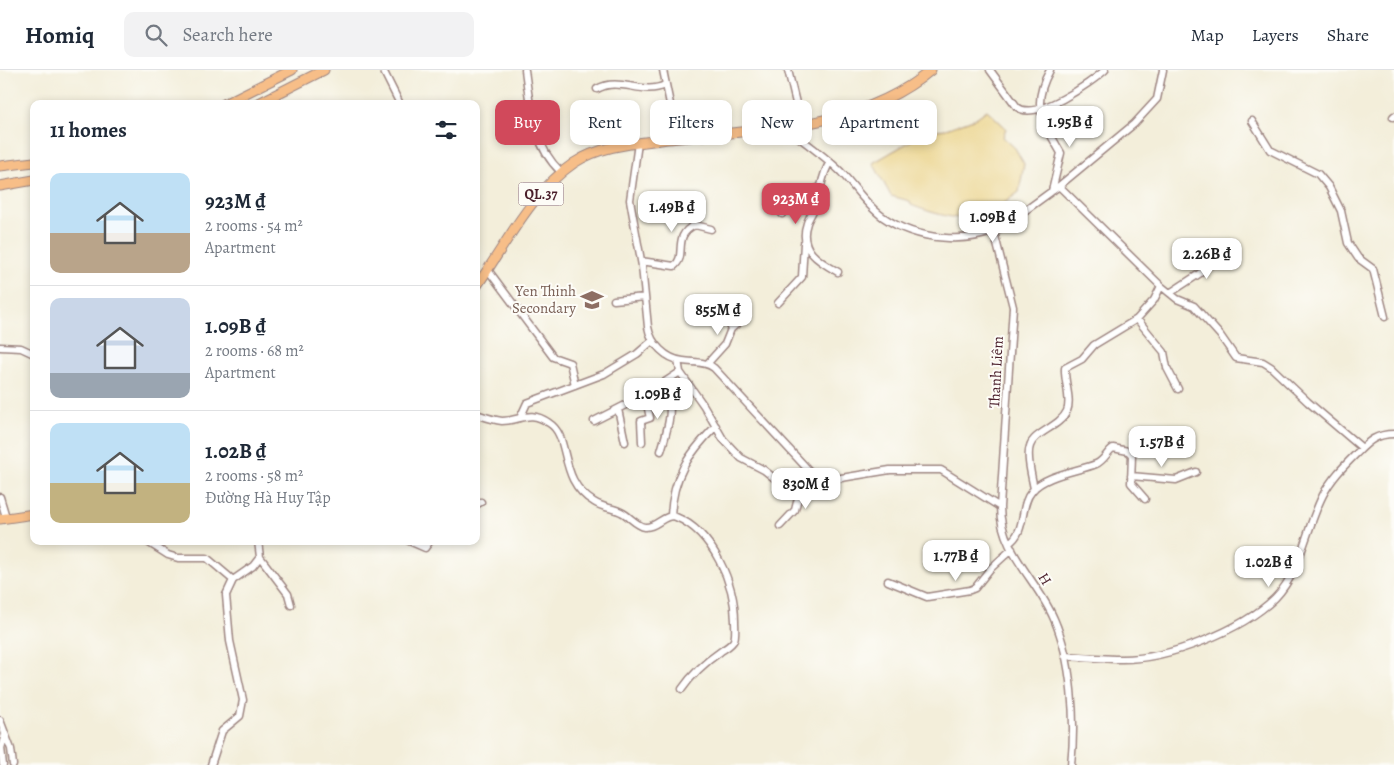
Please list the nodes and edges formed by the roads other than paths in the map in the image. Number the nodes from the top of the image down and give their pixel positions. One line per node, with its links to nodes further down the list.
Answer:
1 (292, 70): 13 (main road)
2 (324, 70): 17 (main road)
3 (383, 70): 18 (street)
4 (525, 70): 30 (street)
5 (662, 70): 12 (street)
6 (930, 70): 23 (main road, QL.37)
7 (990, 70): 21 (street)
8 (1050, 70): 21 (street)
9 (1105, 70): 21 (street)
10 (1163, 70): 34 (street)
11 (788, 72): 20 (street)
12 (665, 85): 14 (street); 19 (street)
13 (259, 87): 15 (main road); 16 (main road)
14 (597, 89)
15 (232, 100)
16 (261, 100)
17 (265, 100)
18 (398, 100)
19 (668, 100)
20 (795, 100)
21 (1041, 108): 35 (street)
22 (1252, 121): 50 (street)
23 (812, 122)
24 (630, 145): 30 (main road, QL.37)
25 (638, 145): 41 (street)
26 (808, 145): 28 (street)
27 (30, 162): 29 (main road)
28 (830, 162): 32 (street); 38 (street)
29 (0, 166)
30 (561, 172): 42 (main road, QL.37)
31 (30, 181): 33 (main road)
32 (820, 185): 36 (street); 39 (street)
33 (0, 186)
34 (1058, 186): 35 (street); 45 (street)
35 (1052, 191): 38 (street)
36 (782, 214)
37 (711, 229): 41 (street)
38 (994, 232): 80 (street, Thanh Liêm)
39 (805, 237): 43 (street); 49 (street)
40 (1230, 247): 46 (street)
41 (641, 261): 47 (street)
42 (488, 270): 44 (main road, QL.37); 59 (street)
43 (838, 272)
44 (480, 281)
45 (1161, 286): 46 (street); 51 (street)
46 (1170, 294): 71 (street)
47 (645, 297): 48 (street); 53 (street)
48 (614, 300)
49 (778, 303)
50 (1385, 317)
51 (1137, 320): 61 (street); 77 (street)
52 (739, 322): 57 (street)
53 (652, 341): 56 (street); 59 (street)
54 (0, 347): 55 (street)
55 (30, 352)
56 (678, 360): 57 (street); 58 (street)
57 (707, 364): 74 (street)
58 (680, 372): 60 (street); 67 (street)
59 (575, 385): 65 (street)
60 (662, 385): 62 (street); 72 (street)
61 (1178, 389)
62 (645, 396): 63 (street); 70 (street)
63 (618, 409): 66 (street); 69 (street)
64 (480, 415): 65 (street)
65 (521, 416): 82 (street)
66 (594, 420)
67 (716, 426): 76 (street); 82 (street)
68 (1394, 434): 71 (street)
69 (625, 442)
70 (642, 442)
71 (1362, 448): 93 (street)
72 (661, 452)
73 (1196, 472): 75 (street)
74 (814, 476): 76 (street); 80 (street)
75 (1131, 476): 77 (street); 79 (street)
76 (800, 488): 85 (street)
77 (1034, 489): 88 (street)
78 (0, 497): 84 (street)
79 (1144, 499)
80 (1000, 507): 83 (street, Thanh Liêm)
81 (30, 515): 84 (main road)
82 (671, 516): 94 (street)
83 (1000, 517): 88 (street, H)
84 (3, 518)
85 (780, 526)
86 (152, 545): 90 (street)
87 (258, 545): 89 (street)
88 (1011, 546): 91 (street); 93 (street, H)
89 (260, 558): 90 (street); 92 (street)
90 (233, 580): 99 (street)
91 (888, 581)
92 (291, 605)
93 (1065, 656): 100 (street, H)
94 (682, 689)
95 (0, 720): 96 (street)
96 (5, 734): 97 (street); 98 (street)
97 (3, 765)
98 (13, 765)
99 (211, 765)
100 (1071, 765)

